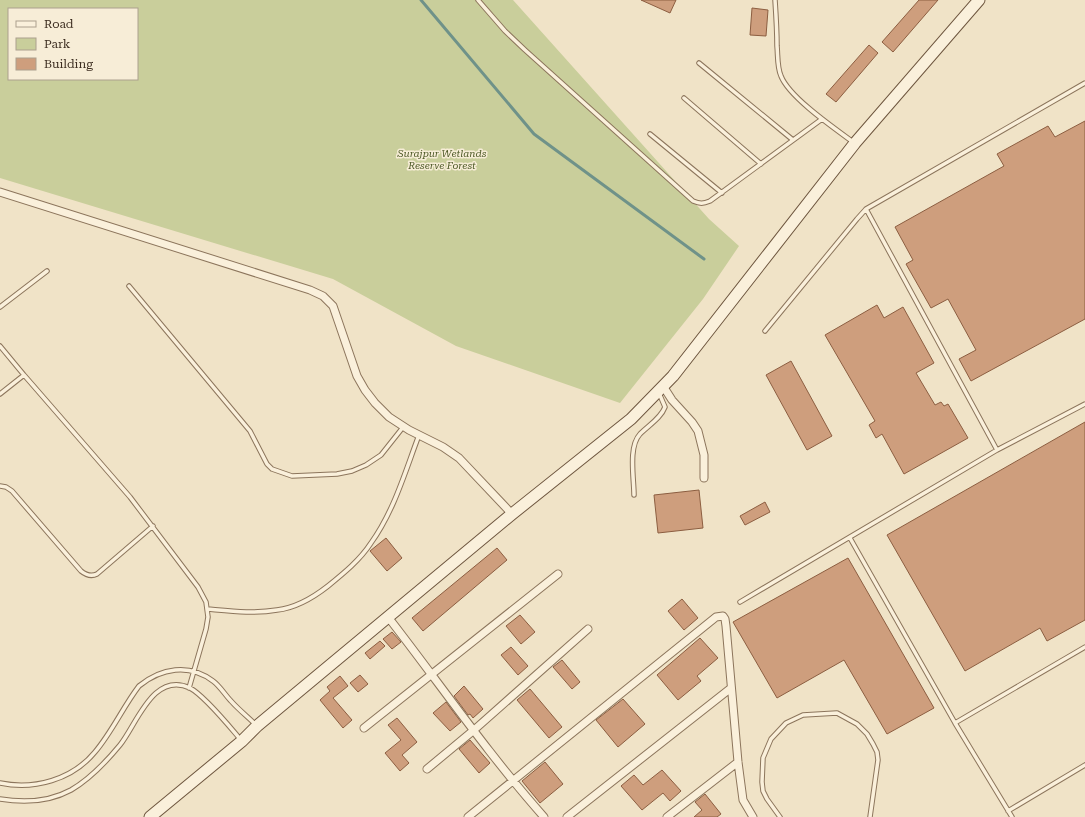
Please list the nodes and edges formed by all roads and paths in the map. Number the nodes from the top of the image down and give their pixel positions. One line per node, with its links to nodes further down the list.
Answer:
1 (478, 0): 13 (lane)
2 (775, 0): 7 (lane)
3 (979, 0): 10 (main road)
4 (699, 63): 9 (lane)
5 (1085, 83): 14 (lane)
6 (684, 98): 11 (lane)
7 (822, 119): 9 (lane); 10 (lane)
8 (650, 134): 13 (lane)
9 (793, 140): 11 (lane)
10 (855, 144): 21 (main road)
11 (761, 164): 13 (lane)
12 (0, 192): 24 (street)
13 (722, 192)
14 (866, 209): 18 (lane); 26 (lane)
15 (47, 271): 17 (lane)
16 (129, 286): 24 (lane)
17 (0, 307)
18 (765, 332)
19 (0, 346): 20 (lane)
20 (24, 375): 22 (lane); 31 (lane)
21 (660, 389): 27 (street); 29 (lane); 30 (main road)
22 (0, 394)
23 (1085, 404): 26 (lane)
24 (404, 426): 25 (street)
25 (419, 435): 30 (street); 35 (lane)
26 (997, 450): 32 (lane)
27 (704, 478)
28 (0, 486): 31 (lane)
29 (634, 495)
30 (512, 514): 36 (main road)
31 (153, 526): 35 (lane)
32 (850, 538): 34 (lane); 43 (lane)
33 (558, 574): 40 (street)
34 (740, 602)
35 (207, 609): 39 (lane)
36 (388, 617): 40 (street); 44 (main road)
37 (588, 629): 46 (street)
38 (1085, 647): 43 (lane)
39 (195, 671): 41 (lane); 44 (lane); 52 (lane)
40 (433, 674): 45 (street); 46 (street)
41 (189, 688): 47 (lane); 53 (lane)
42 (731, 688): 48 (street); 51 (street); 59 (street)
43 (955, 723): 54 (lane)
44 (257, 726): 47 (main road)
45 (364, 728)
46 (474, 730): 50 (street); 51 (street)
47 (242, 741): 56 (main road)
48 (738, 762): 55 (street); 60 (street)
49 (1085, 765): 54 (lane)
50 (427, 769)
51 (513, 782): 57 (street); 58 (street)
52 (0, 783)
53 (0, 799)
54 (1008, 811): 63 (lane)
55 (749, 815)
56 (150, 817)
57 (468, 817)
58 (544, 817)
59 (567, 817)
60 (667, 817)
61 (780, 817): 62 (lane)
62 (870, 817)
63 (1012, 817)

